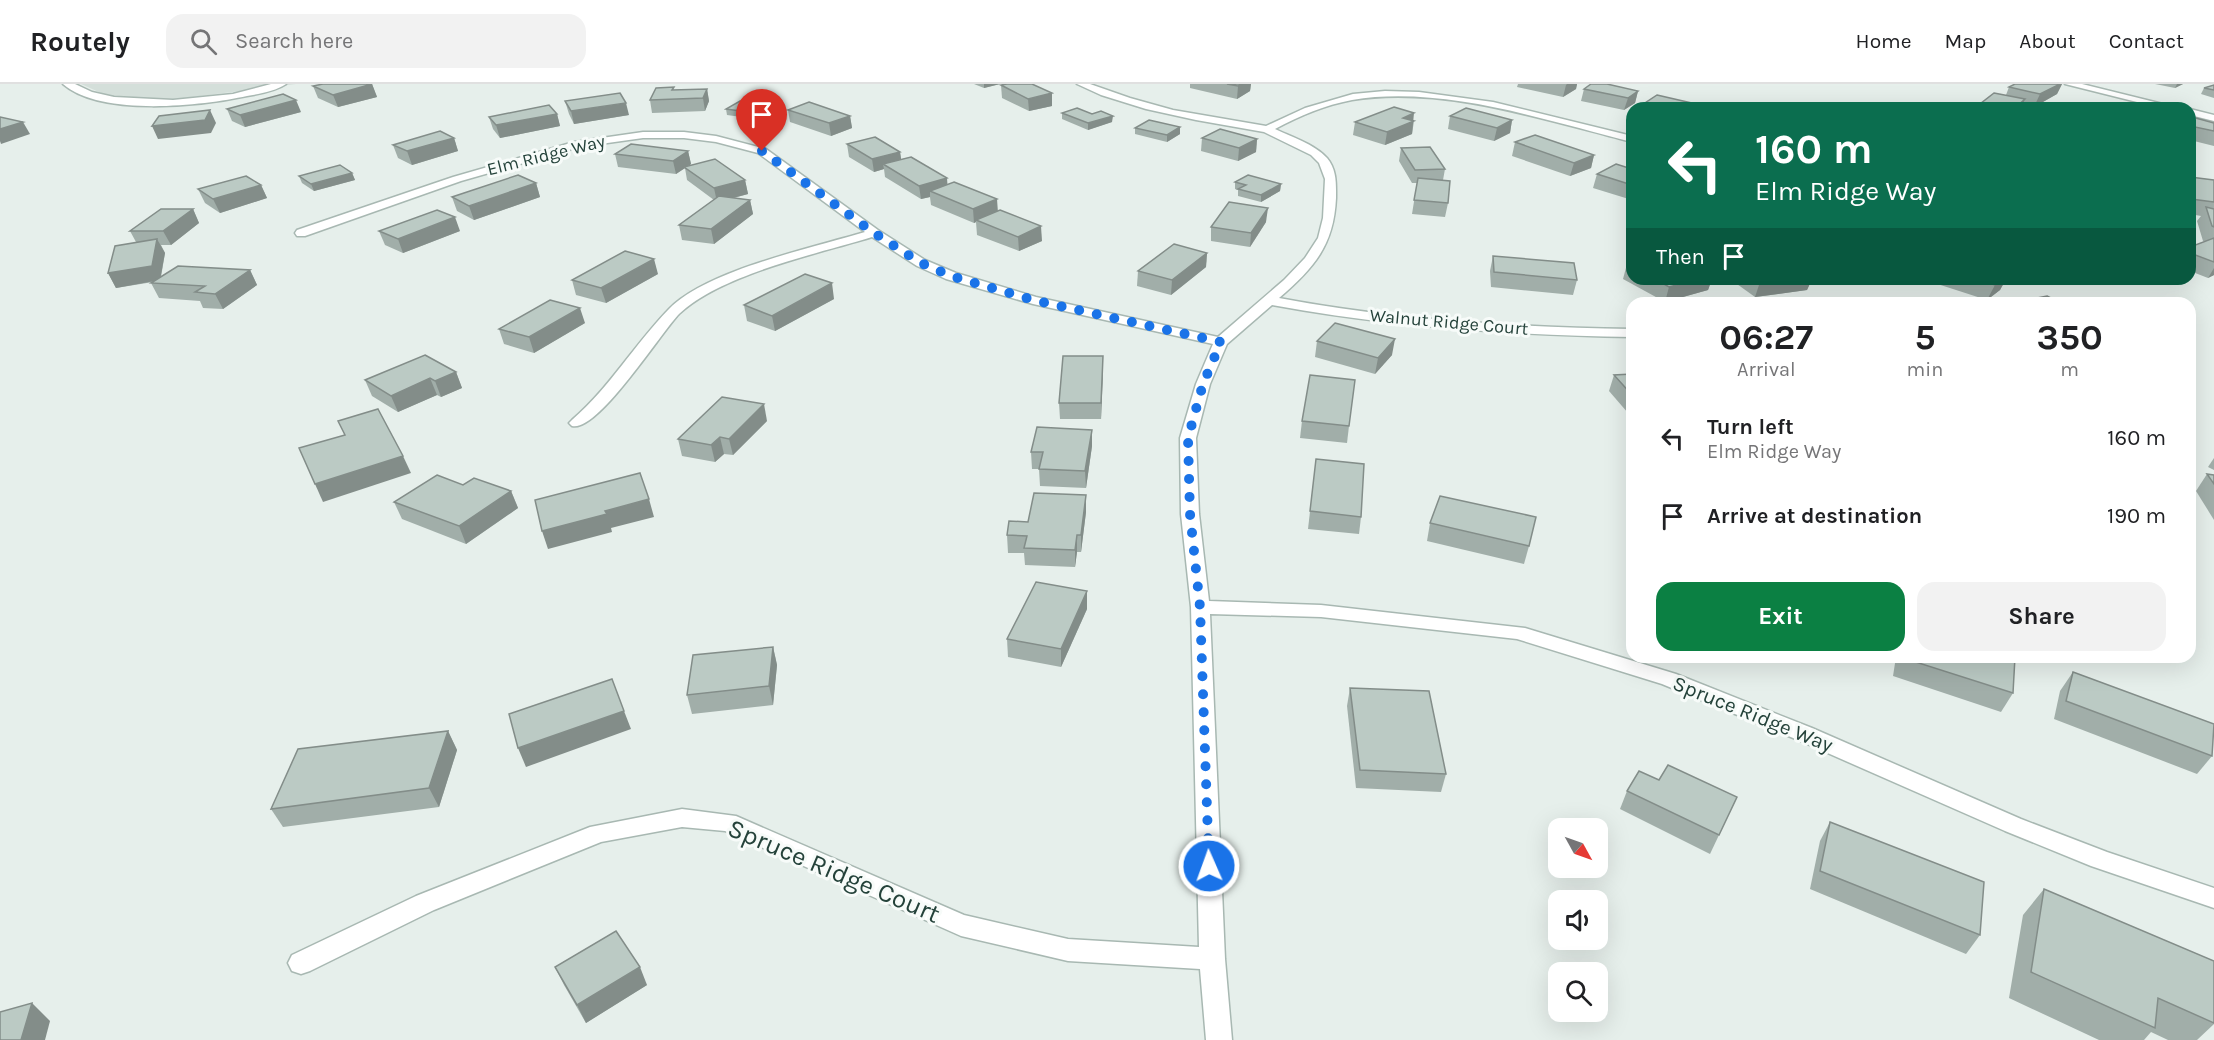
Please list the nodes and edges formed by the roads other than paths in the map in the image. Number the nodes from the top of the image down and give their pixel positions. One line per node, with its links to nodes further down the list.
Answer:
1 (68, 84): 2 (street)
2 (281, 84)
3 (1082, 84): 9 (street)
4 (2070, 84): 5 (street)
5 (2147, 101): 6 (street)
6 (2151, 102)
7 (2196, 114): 8 (street)
8 (2214, 118)
9 (1267, 129): 10 (street); 13 (street)
10 (1626, 138)
11 (301, 232): 12 (street, Elm Ridge Way)
12 (874, 233): 15 (street, Elm Ridge Way); 16 (street)
13 (1268, 300): 14 (street, Walnut Ridge Court); 15 (street)
14 (1626, 333)
15 (1221, 342): 17 (street)
16 (577, 423)
17 (1200, 607): 18 (street, Spruce Ridge Way); 19 (street)
18 (2214, 898)
19 (1212, 960): 20 (street, Spruce Ridge Court); 21 (street)
20 (301, 963)
21 (1219, 1040)

